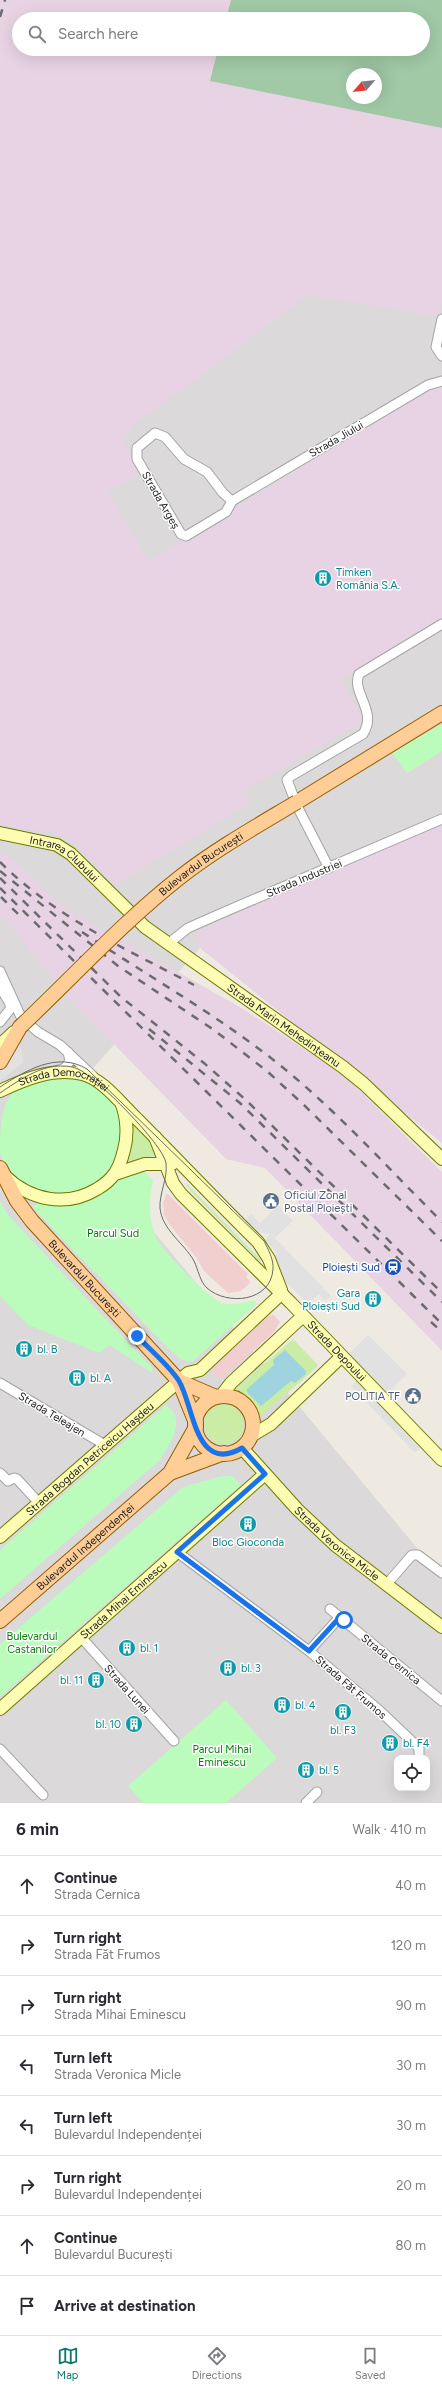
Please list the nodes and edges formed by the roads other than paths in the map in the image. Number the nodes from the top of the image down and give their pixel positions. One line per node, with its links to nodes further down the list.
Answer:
1 (442, 320): 2 (street)
2 (442, 356)
3 (442, 381): 4 (street, Strada Jiului)
4 (232, 501): 4 (street, Strada Argeș)
5 (442, 624): 9 (street)
6 (442, 712): 15 (main road, Bulevardul București, bridge)
7 (442, 819): 9 (street, Strada Industriei)
8 (0, 833): 10 (street, Intrarea Clubului)
9 (329, 868): 11 (street, Strada Industriei)
10 (118, 901): 11 (street, Strada Marin Mehedințeanu)
11 (169, 943): 25 (street, Strada Marin Mehedințeanu)
12 (0, 971): 15 (street)
13 (0, 987): 14 (street)
14 (8, 1014): 15 (street); 16 (street)
15 (20, 1021): 17 (street); 18 (street); 19 (main road, Bulevardul București)
16 (0, 1022)
17 (0, 1045)
18 (68, 1052): 20 (street); 21 (street)
19 (0, 1062)
20 (38, 1076): 21 (street, Strada Democrației); 22 (street, Strada Democrației)
21 (95, 1079): 23 (street, Strada Democrației)
22 (0, 1091)
23 (121, 1104): 24 (street, Strada Depoului); 29 (street)
24 (155, 1137): 26 (street, Strada Depoului); 27 (street, Strada Depoului)
25 (442, 1159)
26 (166, 1163): 27 (street); 29 (street); 30 (street, Strada Depoului)
27 (183, 1165): 30 (street, Strada Depoului)
28 (1, 1171): 29 (street); 33 (main road, Bulevardul București)
29 (115, 1174)
30 (282, 1294): 31 (street, Strada Depoului); 33 (street, Strada Bogdan Petriceicu Hașdeu)
31 (303, 1316): 32 (street, Strada Depoului); 35 (street)
32 (341, 1357): 37 (street); 42 (street, Strada Depoului)
33 (178, 1382): 35 (main road, Bulevardul București); 36 (main road, Bulevardul București); 38 (street, Strada Bogdan Petriceicu Hașdeu); 40 (main road)
34 (0, 1383): 38 (street, Strada Teleajen)
35 (219, 1396): 36 (main road, Bulevardul Independenței); 37 (main road)
36 (196, 1425): 40 (main road, Bulevardul Independenței); 41 (main road)
37 (251, 1436): 39 (main road)
38 (105, 1445): 48 (street, Strada Bogdan Petriceicu Hașdeu)
39 (242, 1448): 41 (main road, Bulevardul Independenței); 45 (street, Strada Veronica Micle)
40 (182, 1452): 44 (main road, Bulevardul Independenței)
41 (224, 1454): 44 (main road, Bulevardul Independenței)
42 (442, 1460)
43 (0, 1473): 46 (street)
44 (170, 1473): 55 (main road, Bulevardul Independenței)
45 (265, 1474): 50 (street, Strada Mihai Eminescu); 52 (street, Strada Veronica Micle)
46 (8, 1481): 47 (street); 48 (street)
47 (0, 1488)
48 (39, 1503): 49 (street, Strada Bogdan Petriceicu Hașdeu)
49 (0, 1537)
50 (177, 1552): 57 (street, Strada Mihai Eminescu); 58 (street, Strada Făt Frumos)
51 (442, 1573): 52 (street)
52 (386, 1585): 56 (street, Strada Veronica Micle)
53 (330, 1609): 54 (street, Strada Cernica)
54 (340, 1617): 58 (street); 59 (street, Strada Cernica)
55 (0, 1621)
56 (442, 1627)
57 (80, 1636): 60 (street, Strada Mihai Eminescu); 61 (street, Strada Lunei)
58 (309, 1651): 63 (street, Strada Făt Frumos)
59 (442, 1701)
60 (0, 1708)
61 (174, 1741)
62 (0, 1749): 65 (street)
63 (419, 1755)
64 (318, 1792): 66 (street)
65 (43, 1795)
66 (306, 1803)

